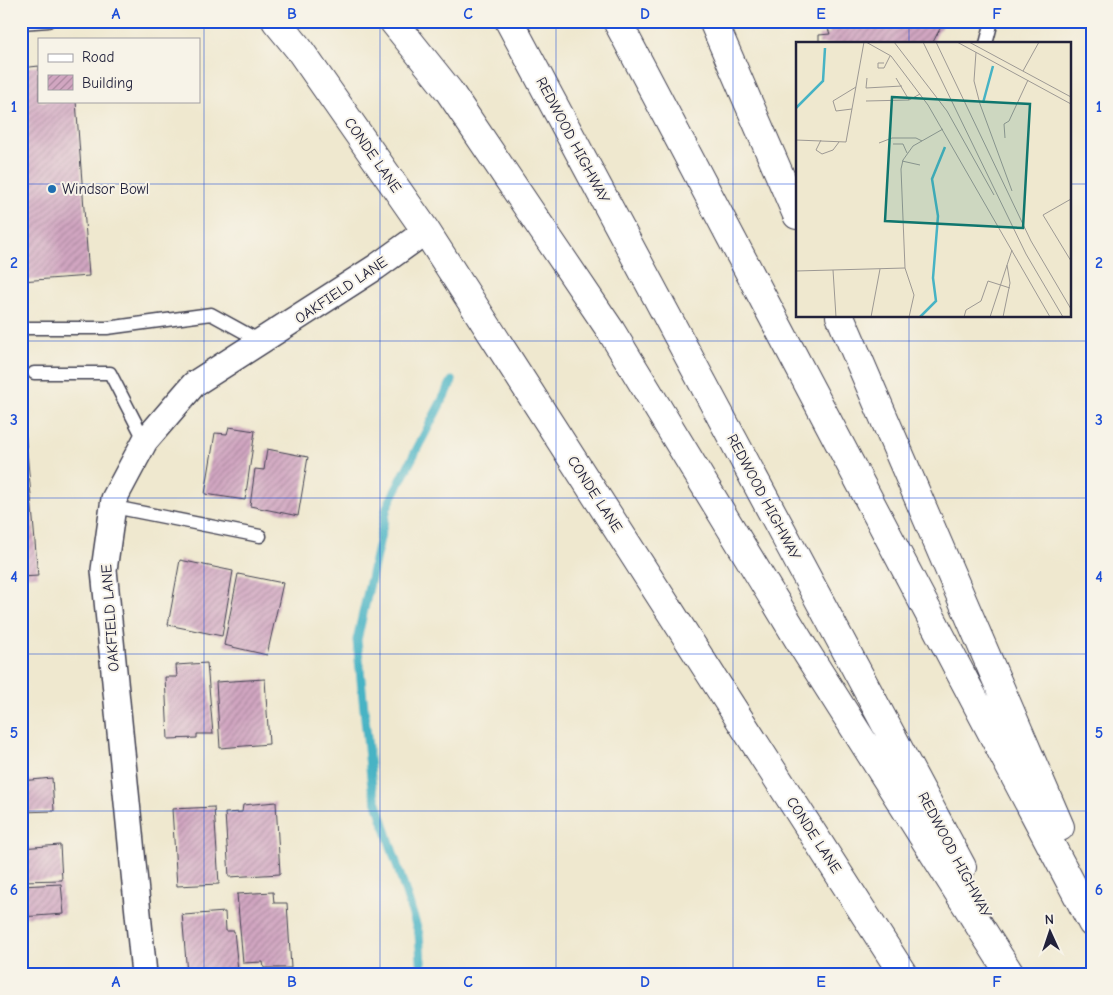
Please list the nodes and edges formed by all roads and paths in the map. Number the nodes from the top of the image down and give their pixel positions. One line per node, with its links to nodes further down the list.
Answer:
1 (48, 21): 8 (lane)
2 (276, 21): 11 (main road, CONDE LANE)
3 (393, 21): 23 (main road)
4 (510, 21): 24 (main road, REDWOOD HIGHWAY)
5 (617, 21): 20 (main road)
6 (713, 21): 10 (main road)
7 (992, 21): 9 (lane)
8 (21, 23)
9 (987, 42)
10 (796, 213)
11 (426, 231): 14 (street, OAKFIELD LANE); 22 (main road, CONDE LANE)
12 (841, 318): 19 (main road)
13 (21, 328): 14 (lane)
14 (262, 342): 16 (street, OAKFIELD LANE)
15 (34, 373): 16 (lane)
16 (145, 441): 17 (street, OAKFIELD LANE)
17 (114, 507): 18 (lane); 21 (street, OAKFIELD LANE)
18 (260, 536)
19 (1092, 902)
20 (1092, 923)
21 (144, 974)
22 (903, 974)
23 (1010, 974)
24 (1019, 974)

